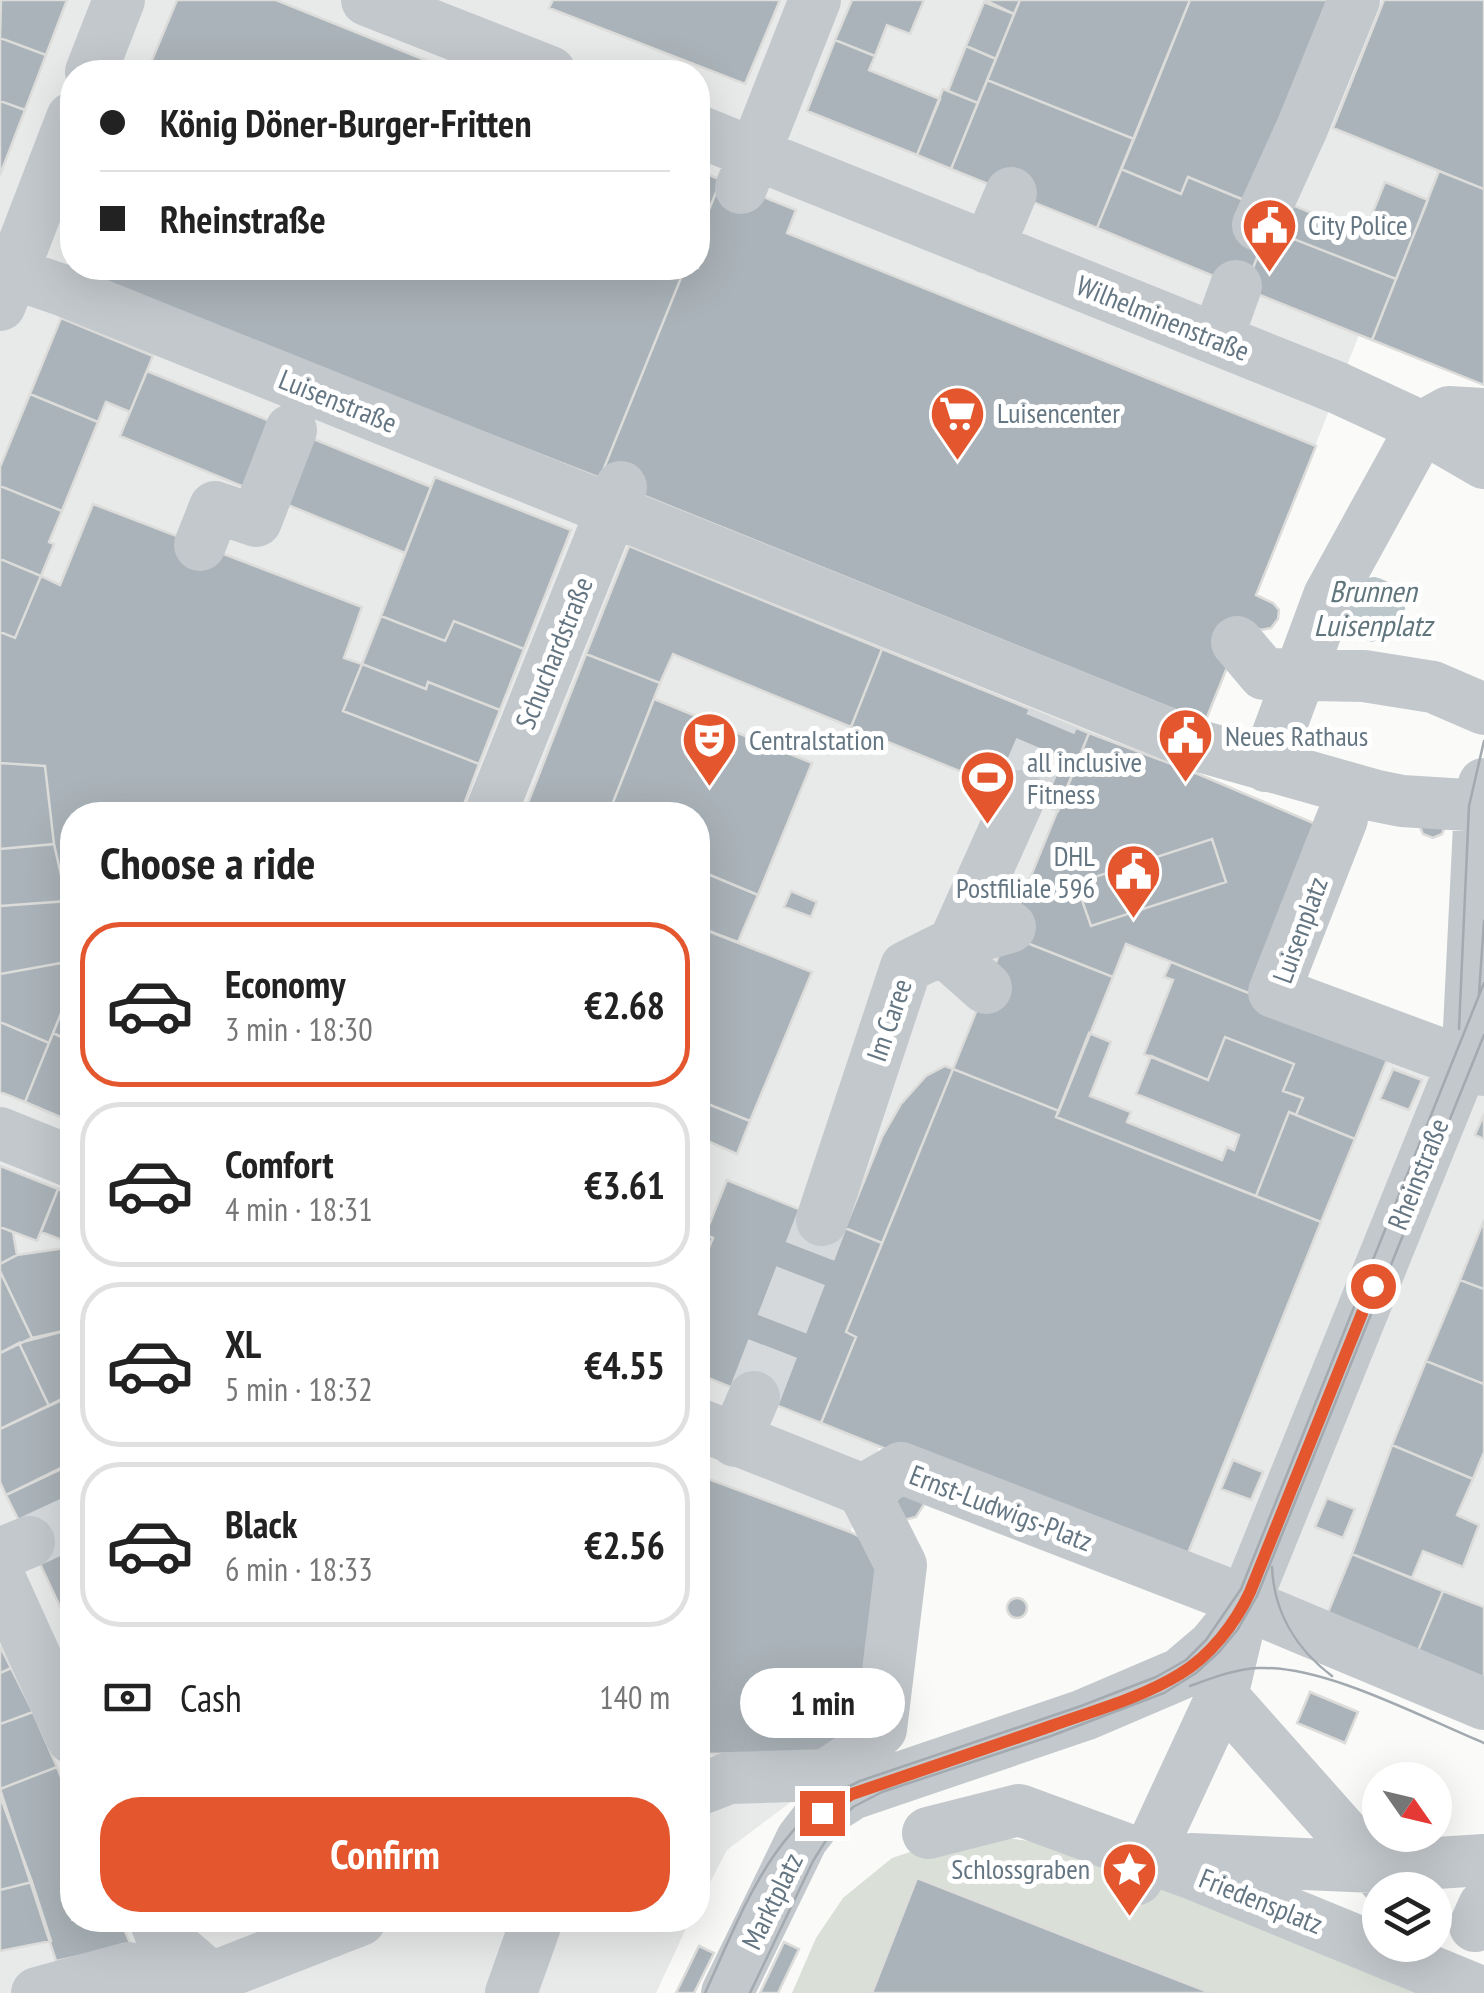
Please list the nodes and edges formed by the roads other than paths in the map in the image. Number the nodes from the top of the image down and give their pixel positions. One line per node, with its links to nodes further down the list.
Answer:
1 (119, 0): 5 (street)
2 (367, 0): 6 (street)
3 (814, 0): 9 (street)
4 (1354, 0): 11 (street)
5 (96, 60)
6 (520, 60)
7 (710, 139): 9 (street, Wilhelminenstraße)
8 (60, 175): 13 (street)
9 (772, 179): 12 (street, Wilhelminenstraße)
10 (1010, 193): 12 (street)
11 (1258, 225)
12 (988, 248): 16 (street, Wilhelminenstraße)
13 (40, 269)
14 (68, 280): 21 (street, Luisenstraße)
15 (1236, 286): 16 (street)
16 (1218, 339): 18 (street, Wilhelminenstraße)
17 (1484, 414): 18 (street)
18 (1422, 427): 20 (street); 24 (street)
19 (291, 430): 22 (street)
20 (1484, 463)
21 (616, 498): 26 (street, Luisenstraße); 28 (street, Schuchardstraße)
22 (200, 545)
23 (1237, 642): 24 (street)
24 (1300, 675): 25 (street); 26 (street)
25 (1484, 708)
26 (1266, 766): 30 (street)
27 (1020, 796): 32 (street)
28 (486, 799)
29 (1483, 799): 30 (street); 34 (street)
30 (1348, 814): 34 (street, Luisenplatz)
31 (1010, 927): 32 (street)
32 (948, 946): 33 (street); 37 (street, Im Caree)
33 (986, 988)
34 (1465, 1034): 41 (street, Rheinstraße)
35 (0, 1133): 36 (street)
36 (60, 1157)
37 (822, 1220)
38 (729, 1421): 39 (street)
39 (863, 1490): 41 (street, Ernst-Ludwigs-Platz); 46 (street, Ernst-Ludwigs-Platz)
40 (10, 1558): 43 (street)
41 (1231, 1596): 42 (street); 44 (street); 46 (street, Rheinstraße)
42 (1222, 1696): 49 (street); 50 (street)
43 (60, 1703)
44 (1484, 1704)
45 (710, 1785): 46 (street)
46 (829, 1789): 61 (street, Marktplatz)
47 (928, 1833): 49 (street, Friedensplatz)
48 (1484, 1860): 51 (street, Friedensplatz)
49 (1142, 1868): 52 (street, Friedensplatz); 58 (street, Friedensplatz)
50 (1379, 1872)
51 (1417, 1872)
52 (1362, 1877)
53 (1465, 1923): 58 (street, Friedensplatz)
54 (162, 1932): 57 (street)
55 (333, 1932): 57 (street)
56 (533, 1932): 60 (street)
57 (213, 1985): 59 (street)
58 (1484, 1992)
59 (37, 1993)
60 (510, 1993)
61 (727, 1993)

